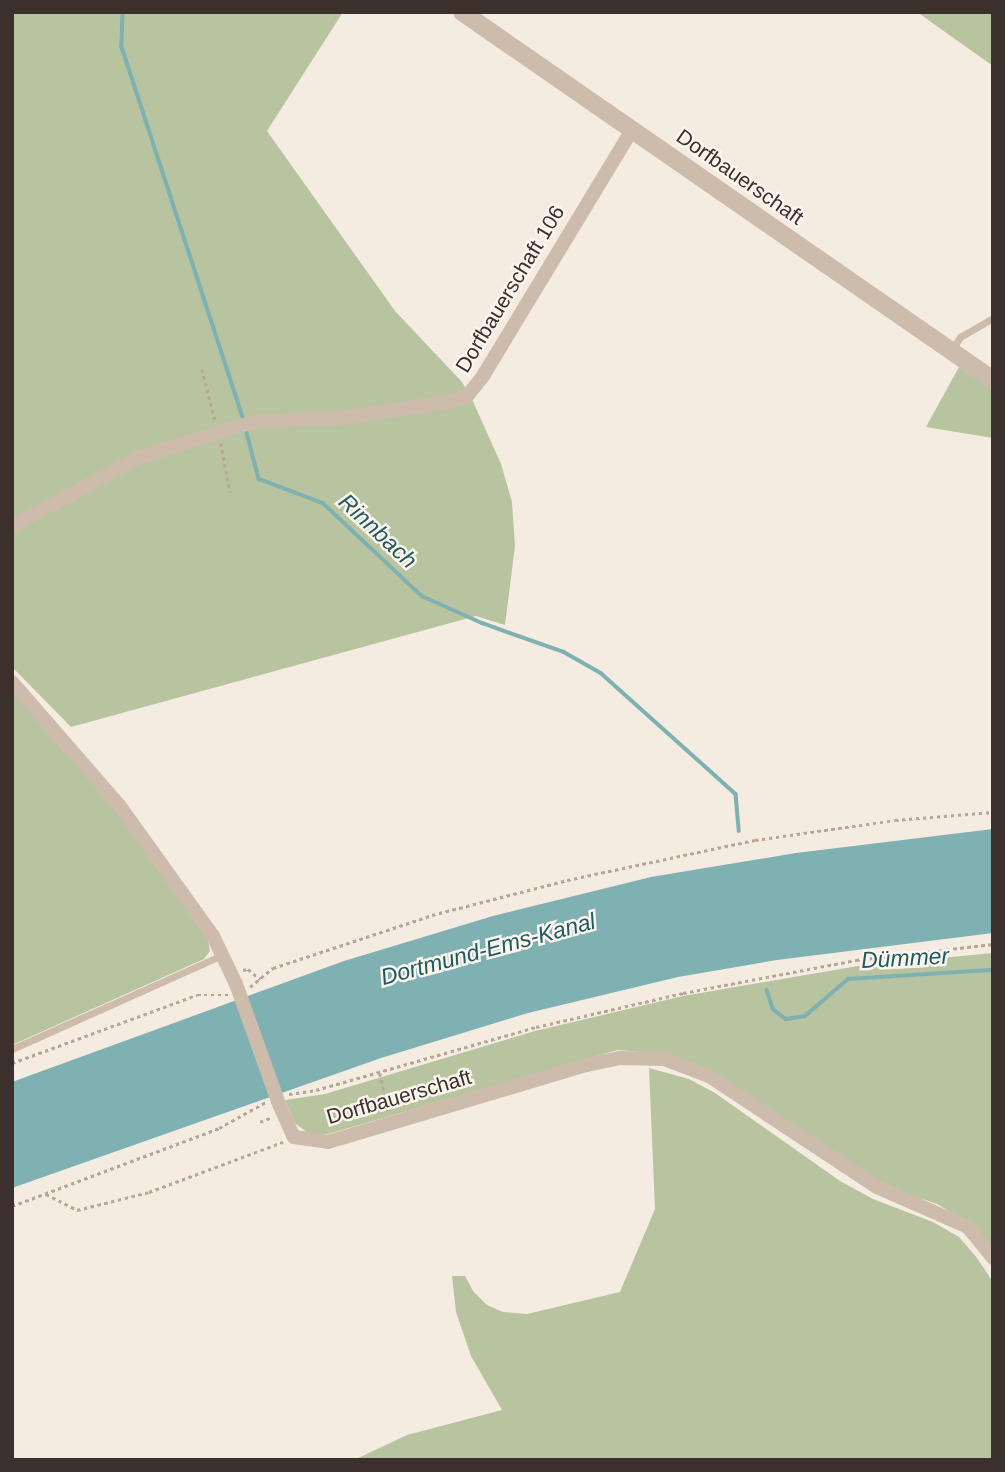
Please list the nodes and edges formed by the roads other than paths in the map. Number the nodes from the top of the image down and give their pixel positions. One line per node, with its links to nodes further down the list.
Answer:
1 (462, 12): 2 (street, Dorfbauerschaft)
2 (632, 130): 4 (street, Dorfbauerschaft); 6 (street, Dorfbauerschaft 106)
3 (993, 317): 4 (lane)
4 (951, 351): 5 (street, Dorfbauerschaft)
5 (993, 380)
6 (12, 526)
7 (12, 682): 8 (street)
8 (223, 955): 9 (lane); 10 (street, Dorfbauerschaft, bridge)
9 (12, 1049)
10 (993, 1258)

